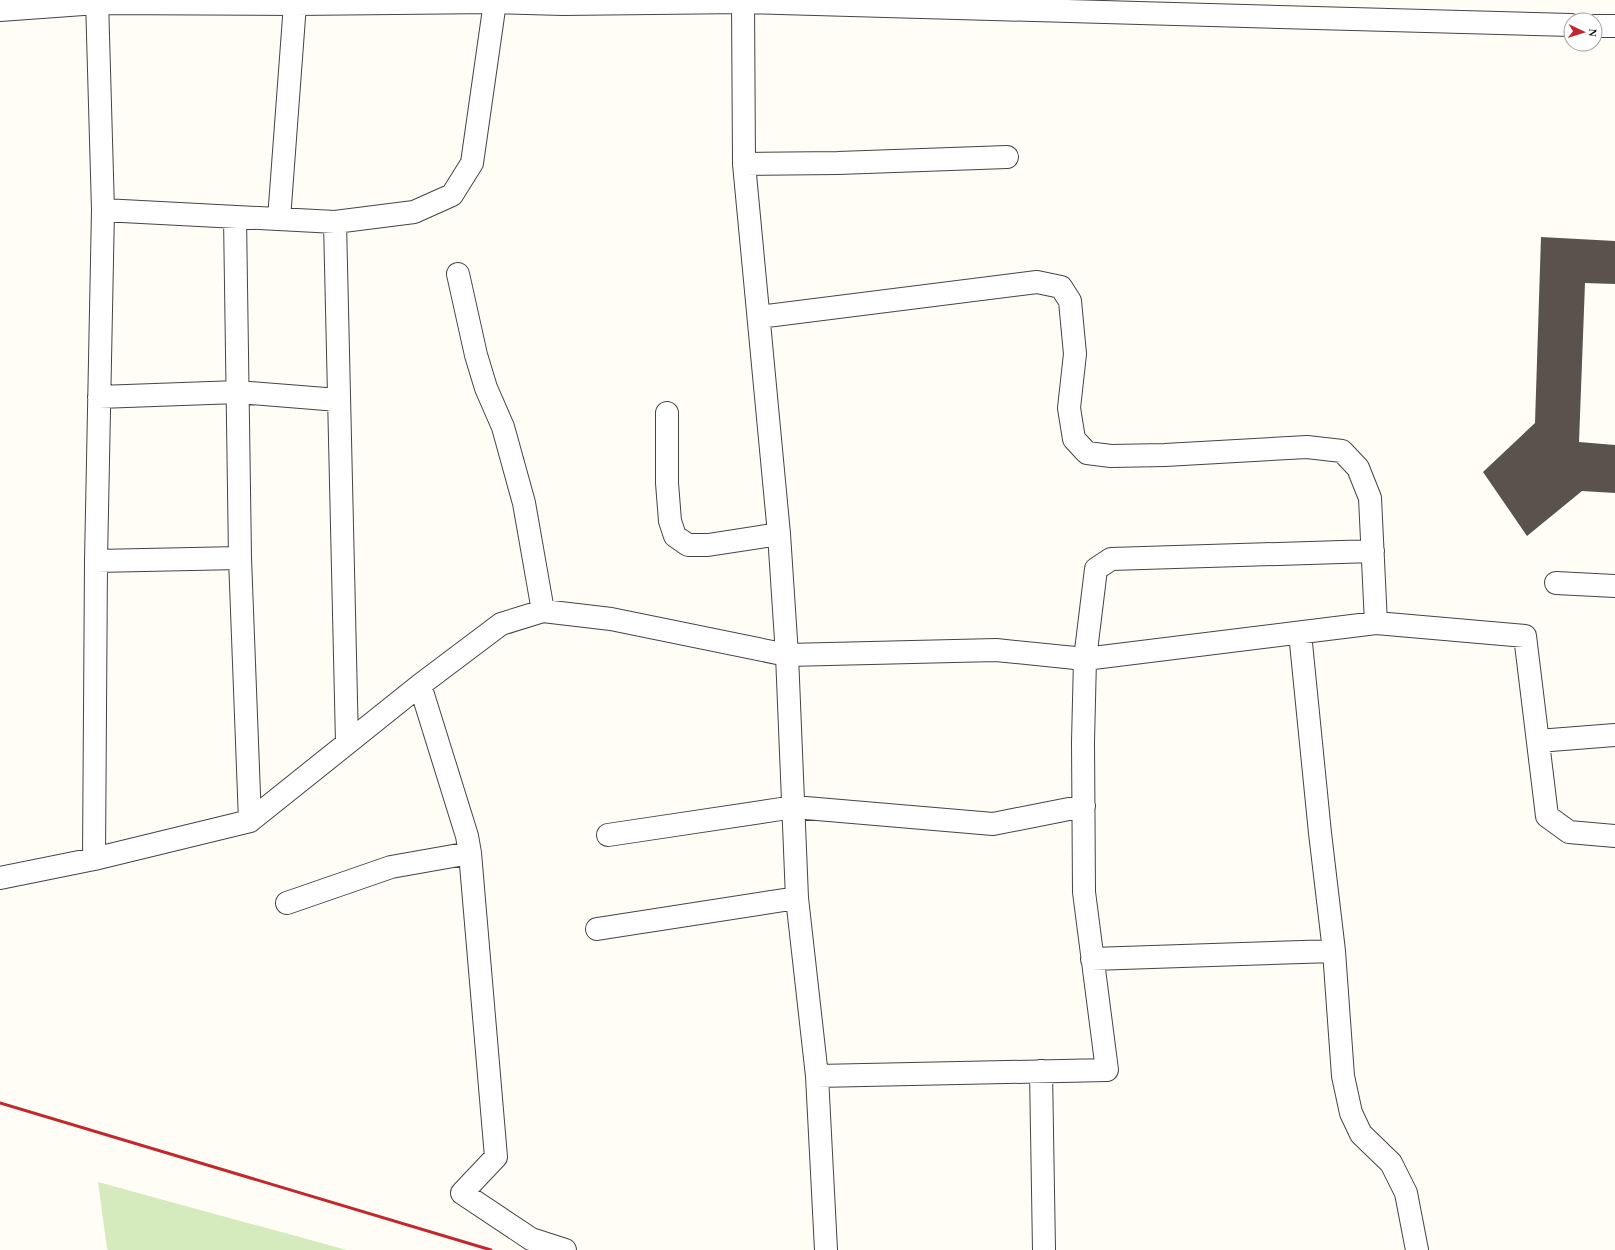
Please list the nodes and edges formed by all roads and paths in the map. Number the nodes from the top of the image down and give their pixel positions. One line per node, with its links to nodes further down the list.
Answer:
1 (97, 1): 6 (street); 7 (street); 13 (street)
2 (328, 2): 3 (street); 6 (street)
3 (495, 2): 4 (street); 16 (street)
4 (563, 2): 5 (street)
5 (743, 2): 8 (street); 12 (street)
6 (296, 4): 15 (street)
7 (0, 10)
8 (1563, 25)
9 (1603, 26): 10 (street)
10 (1615, 26)
11 (1007, 157): 12 (street)
12 (744, 164): 18 (street)
13 (103, 210): 14 (street); 20 (street)
14 (235, 217): 15 (street); 19 (street)
15 (279, 219): 16 (street)
16 (335, 222): 21 (street)
17 (458, 274): 29 (street)
18 (758, 317): 23 (street); 24 (street)
19 (238, 392): 20 (street); 21 (street); 25 (street)
20 (99, 397): 26 (street)
21 (338, 400): 37 (street)
22 (666, 413): 23 (street)
23 (779, 534): 32 (street)
24 (1373, 551): 30 (street); 33 (street)
25 (240, 558): 26 (street); 40 (street)
26 (96, 561): 44 (street)
27 (1556, 583): 28 (street)
28 (1615, 586)
29 (543, 611): 32 (street); 34 (street)
30 (1376, 623): 31 (street); 36 (street)
31 (1300, 633): 33 (street); 49 (street)
32 (787, 655): 33 (street); 39 (street)
33 (1085, 659): 38 (street)
34 (420, 685): 37 (street); 43 (street)
35 (1615, 735): 36 (street)
36 (1538, 741): 42 (street)
37 (347, 744): 40 (street)
38 (1084, 806): 39 (street); 50 (street)
39 (794, 807): 41 (street); 46 (street)
40 (250, 821): 44 (street)
41 (608, 835)
42 (1615, 836)
43 (470, 853): 47 (street); 53 (street)
44 (94, 859): 45 (street)
45 (0, 878)
46 (797, 898): 48 (street); 52 (street)
47 (287, 903)
48 (597, 929)
49 (1334, 951): 50 (street); 56 (street)
50 (1092, 959): 51 (street)
51 (1041, 1071): 52 (street); 55 (street)
52 (817, 1076): 54 (street)
53 (566, 1250)
54 (826, 1250)
55 (1044, 1250)
56 (1417, 1250)

